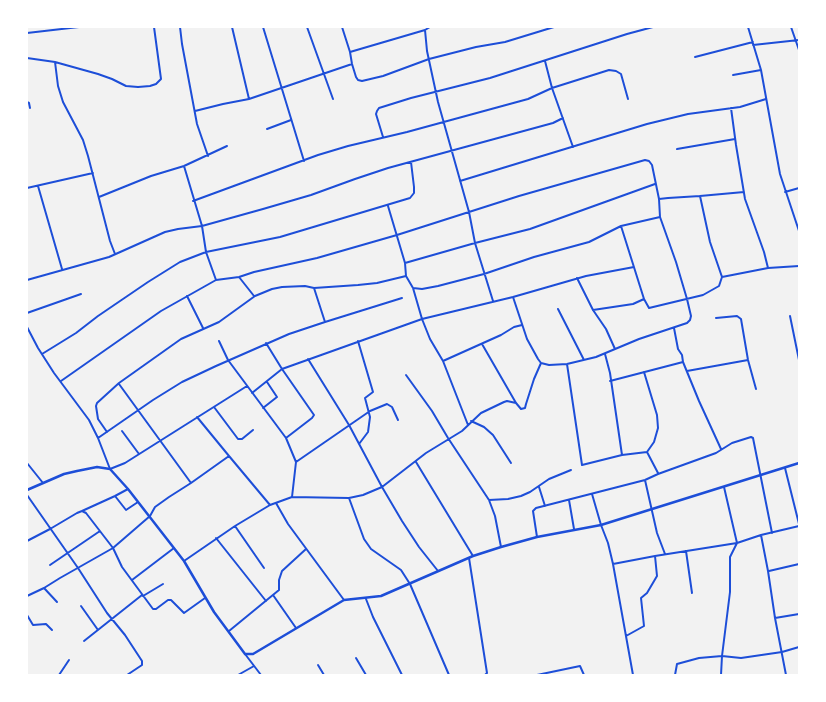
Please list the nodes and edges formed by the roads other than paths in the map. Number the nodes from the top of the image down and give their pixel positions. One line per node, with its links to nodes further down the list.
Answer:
1 (79, 27): 14 (street)
2 (154, 27): 24 (street)
3 (180, 27): 39 (street)
4 (232, 27): 32 (street)
5 (263, 27): 29 (street)
6 (307, 27): 27 (street)
7 (342, 27): 19 (street)
8 (430, 27): 13 (street)
9 (554, 27): 22 (street)
10 (653, 27): 23 (street)
11 (748, 27): 17 (street)
12 (791, 27): 15 (street)
13 (424, 30): 19 (street); 22 (street)
14 (27, 33)
15 (796, 40): 16 (street); 17 (street); 18 (street)
16 (799, 40)
17 (753, 43): 20 (street); 26 (street)
18 (799, 50)
19 (350, 52): 25 (street)
20 (695, 57)
21 (27, 58): 24 (street)
22 (430, 59): 25 (street); 31 (street)
23 (545, 61): 30 (street); 31 (street)
24 (55, 62): 54 (street)
25 (352, 64): 27 (street)
26 (761, 70): 28 (street); 35 (street)
27 (323, 73): 29 (street); 33 (street)
28 (733, 75)
29 (282, 88): 32 (street); 41 (street)
30 (552, 88): 34 (street); 40 (street); 42 (street)
31 (436, 92): 42 (street); 44 (street)
32 (249, 99): 39 (street)
33 (333, 99)
34 (628, 99)
35 (766, 99): 38 (street); 61 (street)
36 (27, 102): 37 (street)
37 (30, 108)
38 (731, 108): 45 (street); 47 (street)
39 (195, 111): 50 (street)
40 (563, 118): 47 (street); 49 (street)
41 (291, 120): 43 (street); 51 (street)
42 (444, 121): 44 (street); 49 (street)
43 (267, 129)
44 (383, 138): 51 (street)
45 (735, 139): 48 (street); 60 (street)
46 (227, 146): 50 (street)
47 (573, 147): 55 (street)
48 (676, 149)
49 (452, 150): 52 (street); 55 (street)
50 (208, 156): 53 (street)
51 (304, 161): 65 (street)
52 (411, 162): 66 (street); 69 (street)
53 (184, 166): 63 (street); 65 (street)
54 (93, 173): 57 (street); 63 (street)
55 (460, 181): 67 (street)
56 (656, 184): 64 (street); 67 (street); 73 (street)
57 (38, 186): 58 (street); 80 (street)
58 (27, 188)
59 (799, 188): 61 (street)
60 (744, 192): 62 (street); 79 (street)
61 (785, 192): 71 (street)
62 (700, 196): 64 (street); 84 (street)
63 (99, 197): 75 (street)
64 (659, 199): 68 (street)
65 (193, 202): 69 (street)
66 (388, 205): 72 (street); 74 (street)
67 (469, 212): 72 (street); 73 (street)
68 (660, 217): 70 (street); 96 (street)
69 (202, 226): 74 (street); 75 (street)
70 (621, 226): 78 (street); 81 (street)
71 (799, 231)
72 (397, 234): 76 (street); 83 (street)
73 (475, 243): 76 (street); 81 (street)
74 (206, 252): 87 (street); 114 (street)
75 (115, 254): 80 (street)
76 (405, 264): 82 (street)
77 (799, 266): 79 (street)
78 (634, 267): 85 (street); 95 (street)
79 (768, 268): 84 (street)
80 (62, 269): 86 (street)
81 (484, 274): 89 (street); 97 (street)
82 (406, 276): 88 (street); 89 (street)
83 (239, 277): 87 (street); 92 (street)
84 (722, 277): 96 (street)
85 (578, 278): 93 (street); 99 (street)
86 (27, 280)
87 (216, 280): 91 (street)
88 (314, 288): 92 (street); 104 (street)
89 (413, 288): 103 (street)
90 (81, 294): 100 (street)
91 (187, 296): 107 (street); 130 (street)
92 (254, 296): 107 (street)
93 (513, 297): 97 (street); 105 (street)
94 (402, 298): 104 (street)
95 (644, 299): 96 (street); 99 (street)
96 (687, 299): 108 (street)
97 (493, 302): 103 (street)
98 (558, 309): 118 (street)
99 (593, 310): 113 (street)
100 (27, 313)
101 (790, 316): 120 (street)
102 (716, 318): 119 (street)
103 (422, 319): 110 (street); 121 (street)
104 (325, 322): 111 (street)
105 (522, 325): 112 (street); 123 (street)
106 (27, 327): 114 (street)
107 (203, 328): 132 (street)
108 (674, 328): 113 (street); 122 (street)
109 (219, 341): 117 (street)
110 (358, 341): 116 (street); 140 (street)
111 (266, 343): 117 (street); 125 (street)
112 (482, 344): 121 (street); 136 (street)
113 (615, 349): 115 (street)
114 (42, 354): 130 (street)
115 (605, 354): 118 (street); 129 (street)
116 (308, 359): 125 (street); 144 (street)
117 (228, 360): 133 (street); 139 (street)
118 (584, 360): 124 (street)
119 (748, 360): 126 (street); 134 (street)
120 (799, 360)
121 (444, 361): 145 (street)
122 (683, 362): 126 (street); 127 (street)
123 (542, 363): 124 (street); 136 (street)
124 (567, 364): 157 (street)
125 (282, 370): 131 (street); 150 (street)
126 (688, 371): 154 (street)
127 (644, 372): 129 (street); 155 (street)
128 (406, 376): 151 (street)
129 (610, 380): 157 (street)
130 (61, 381): 149 (street)
131 (267, 382): 135 (street); 138 (street)
132 (119, 383): 139 (street); 148 (street)
133 (247, 386): 135 (street); 137 (street)
134 (756, 390)
135 (252, 393): 138 (street)
136 (516, 403): 143 (street)
137 (214, 407): 141 (street); 147 (street)
138 (263, 408): 150 (street)
139 (138, 411): 148 (street); 152 (street)
140 (370, 411): 142 (street); 144 (street); 153 (street)
141 (198, 417): 152 (street); 158 (street)
142 (398, 420)
143 (471, 421): 145 (street); 162 (street)
144 (349, 425): 153 (street); 160 (street)
145 (468, 425): 151 (street)
146 (122, 430): 156 (street)
147 (253, 430)
148 (107, 432): 149 (street)
149 (98, 438): 165 (street)
150 (286, 438): 160 (street)
151 (448, 438): 159 (street); 182 (street)
152 (160, 441): 156 (street); 171 (street)
153 (359, 444): 172 (street)
154 (721, 449): 167 (street); 168 (street)
155 (647, 452): 157 (street); 167 (street)
156 (139, 454): 165 (street)
157 (622, 455)
158 (229, 456): 171 (street); 186 (street)
159 (416, 461): 172 (street); 210 (street)
160 (296, 462): 180 (street)
161 (27, 463): 170 (street)
162 (511, 463)
163 (799, 463): 164 (street)
164 (785, 468): 168 (street); 192 (street)
165 (110, 469): 170 (street); 175 (street)
166 (571, 470): 173 (street)
167 (658, 474): 169 (street)
168 (760, 476): 174 (street); 197 (street)
169 (645, 480): 177 (street); 188 (street)
170 (43, 483): 176 (street)
171 (191, 483): 190 (street)
172 (382, 487): 181 (street); 220 (street)
173 (539, 487): 182 (street); 187 (street)
174 (724, 487): 188 (street); 202 (street)
175 (128, 489): 179 (street); 184 (street)
176 (27, 490)
177 (592, 494): 183 (street); 191 (street)
178 (27, 495): 194 (street)
179 (115, 496): 184 (street); 189 (street)
180 (292, 496): 181 (street); 185 (street)
181 (349, 498): 223 (street)
182 (489, 500): 203 (street)
183 (569, 500): 187 (street); 195 (street)
184 (138, 502): 190 (street)
185 (276, 502): 186 (street); 206 (street)
186 (270, 505): 193 (street)
187 (545, 506): 199 (street)
188 (652, 510): 191 (street); 209 (street)
189 (82, 511): 194 (street); 196 (street)
190 (150, 516): 204 (street); 205 (street)
191 (601, 525): 195 (street); 214 (street)
192 (799, 525): 197 (street)
193 (234, 526): 200 (street); 218 (street)
194 (50, 529): 201 (street); 208 (street)
195 (574, 529): 199 (street)
196 (100, 531): 204 (street); 208 (street)
197 (772, 533): 198 (street)
198 (761, 535): 202 (street); 219 (street)
199 (537, 537): 203 (street)
200 (216, 538): 213 (street); 232 (street)
201 (27, 541)
202 (737, 543): 207 (street); 248 (street)
203 (502, 547): 210 (street)
204 (113, 548): 217 (street); 221 (street)
205 (174, 548): 213 (street); 221 (street)
206 (306, 549): 227 (street); 231 (street)
207 (686, 551): 209 (street); 225 (street)
208 (67, 553): 216 (street); 217 (street)
209 (665, 554): 211 (street)
210 (474, 556): 212 (street)
211 (655, 556): 214 (street); 243 (street)
212 (469, 558): 220 (street); 261 (street)
213 (184, 561): 229 (street)
214 (613, 564): 243 (street)
215 (799, 564): 219 (street)
216 (50, 565)
217 (78, 568): 224 (street); 238 (street)
218 (264, 568)
219 (768, 571): 237 (street)
220 (438, 572): 223 (street)
221 (132, 580): 226 (street)
222 (163, 584): 226 (street)
223 (410, 584): 230 (street); 260 (street)
224 (44, 588): 228 (street); 233 (street)
225 (692, 593)
226 (143, 595): 229 (street); 238 (street)
227 (273, 595): 232 (street); 239 (street)
228 (27, 596)
229 (206, 598): 242 (street)
230 (366, 599): 231 (street); 259 (street)
231 (344, 600): 239 (street)
232 (266, 601): 242 (street)
233 (58, 602)
234 (81, 606): 241 (street)
235 (799, 614): 237 (street)
236 (27, 615): 240 (street)
237 (775, 618): 246 (street)
238 (112, 619): 241 (street); 254 (street)
239 (296, 628): 247 (street)
240 (52, 630)
241 (98, 630): 244 (street)
242 (229, 631): 247 (street)
243 (626, 636): 265 (street)
244 (84, 641)
245 (799, 647): 246 (street)
246 (782, 652): 248 (street); 268 (street)
247 (245, 654): 252 (street)
248 (722, 656): 266 (street); 267 (street)
249 (356, 658): 258 (street)
250 (69, 660): 253 (street)
251 (318, 665): 257 (street)
252 (254, 666): 255 (street); 256 (street)
253 (59, 675)
254 (127, 675)
255 (238, 675)
256 (261, 675)
257 (324, 675)
258 (366, 675)
259 (402, 675)
260 (449, 675)
261 (485, 675)
262 (530, 675): 263 (street)
263 (537, 675): 264 (street)
264 (584, 675)
265 (632, 675)
266 (675, 675)
267 (721, 675)
268 (786, 675)

